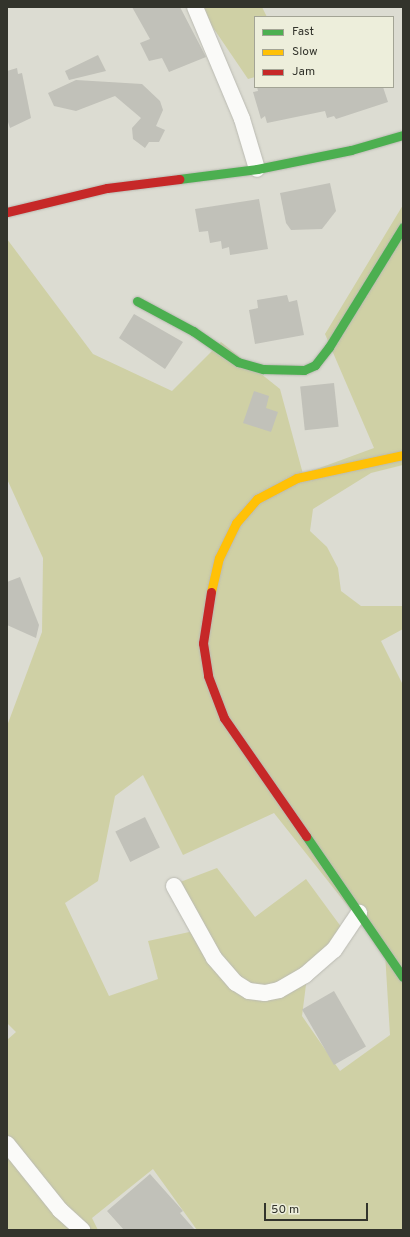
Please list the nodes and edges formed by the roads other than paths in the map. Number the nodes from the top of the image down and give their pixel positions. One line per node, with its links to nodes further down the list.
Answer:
1 (195, 7): 3 (street)
2 (403, 135): 3 (street)
3 (257, 169): 4 (street)
4 (7, 212)
5 (403, 227): 6 (street)
6 (137, 302)
7 (403, 456): 9 (street)
8 (174, 886): 9 (street)
9 (359, 913): 10 (street)
10 (403, 977)
11 (7, 1144): 12 (street)
12 (82, 1230)

